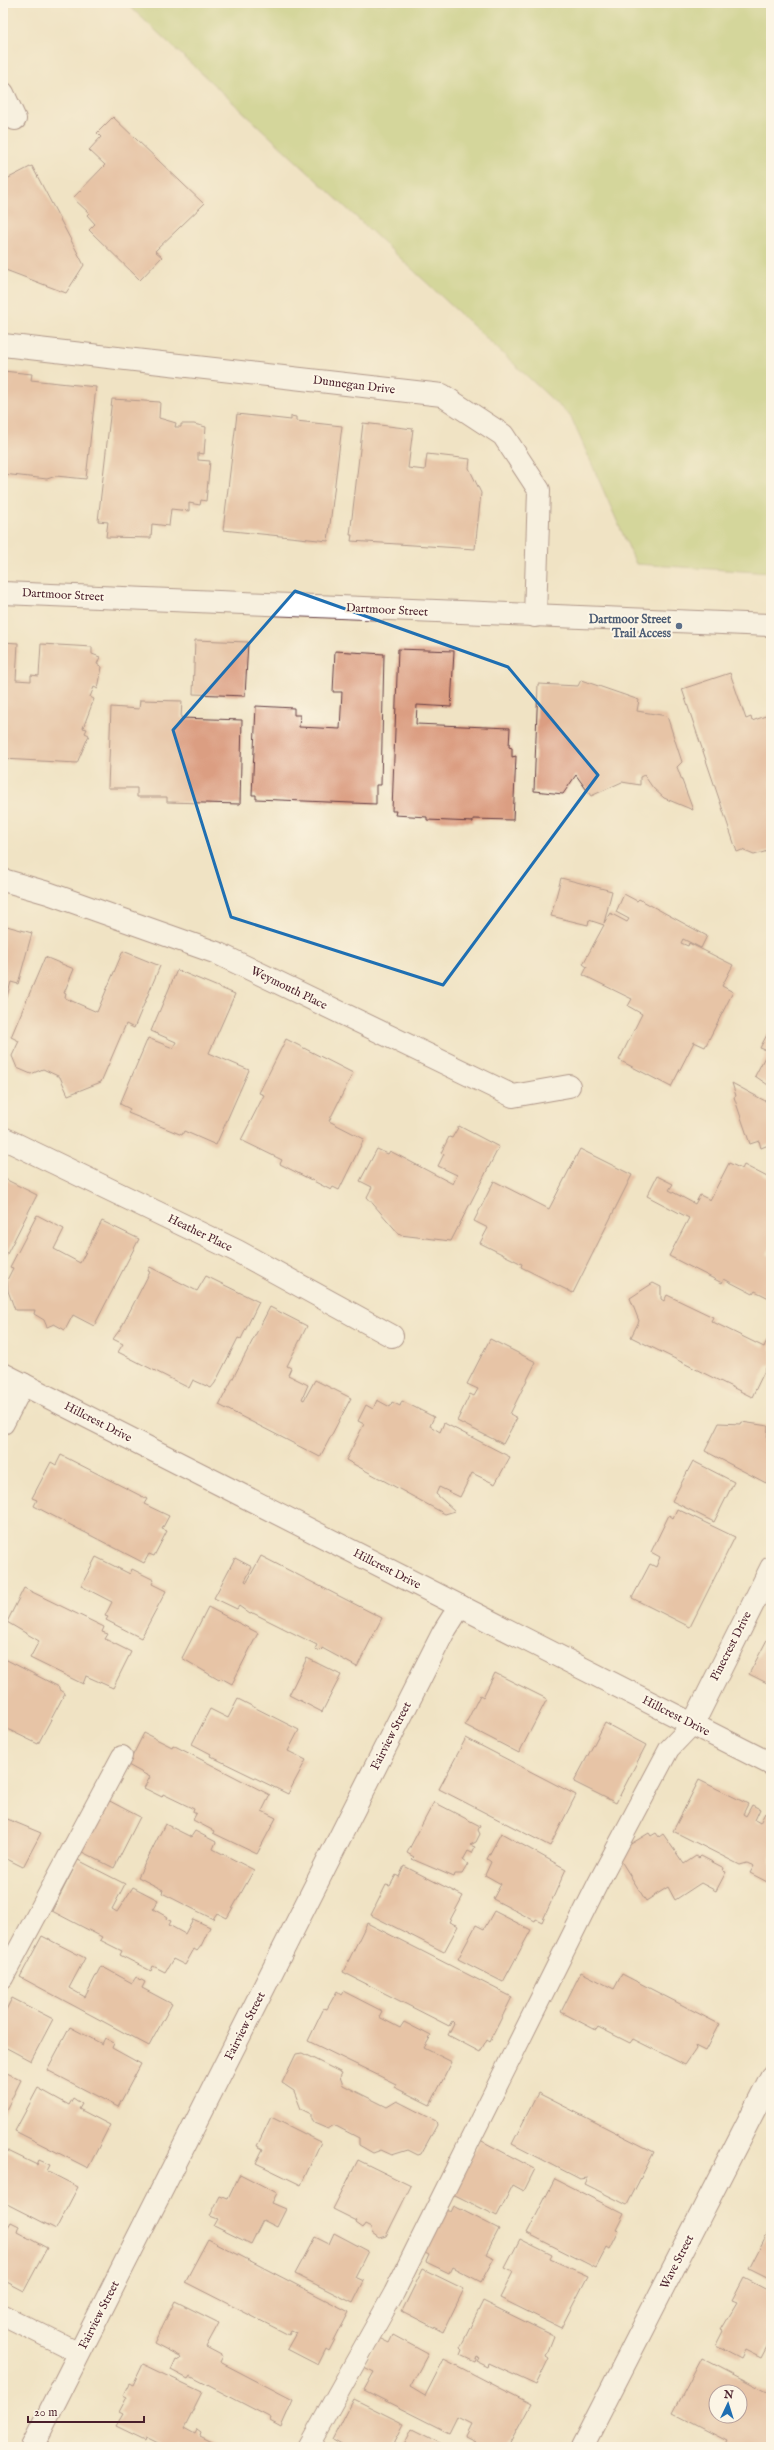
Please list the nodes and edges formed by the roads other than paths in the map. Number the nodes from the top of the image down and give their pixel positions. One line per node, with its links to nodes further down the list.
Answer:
1 (3, 93): 2 (street)
2 (15, 119)
3 (3, 345): 5 (street, Dunnegan Drive)
4 (3, 593): 5 (street, Dartmoor Street)
5 (535, 616): 6 (street, Dartmoor Street)
6 (771, 625)
7 (3, 880): 8 (street, Weymouth Place)
8 (569, 1086)
9 (3, 1138): 10 (street, Heather Place)
10 (392, 1336)
11 (3, 1374): 12 (street, Hillcrest Drive)
12 (23, 1384): 13 (street); 15 (street, Hillcrest Drive)
13 (3, 1423)
14 (771, 1568): 16 (street, Pinecrest Drive)
15 (460, 1606): 16 (street, Hillcrest Drive); 22 (street, Fairview Street)
16 (693, 1724): 18 (street, Hillcrest Drive); 24 (lane)
17 (122, 1756): 19 (lane)
18 (771, 1764)
19 (3, 1978)
20 (771, 2078): 25 (street, Wave Street)
21 (3, 2315): 22 (lane)
22 (80, 2353): 23 (street, Fairview Street)
23 (32, 2447)
24 (308, 2447)
25 (582, 2447)

